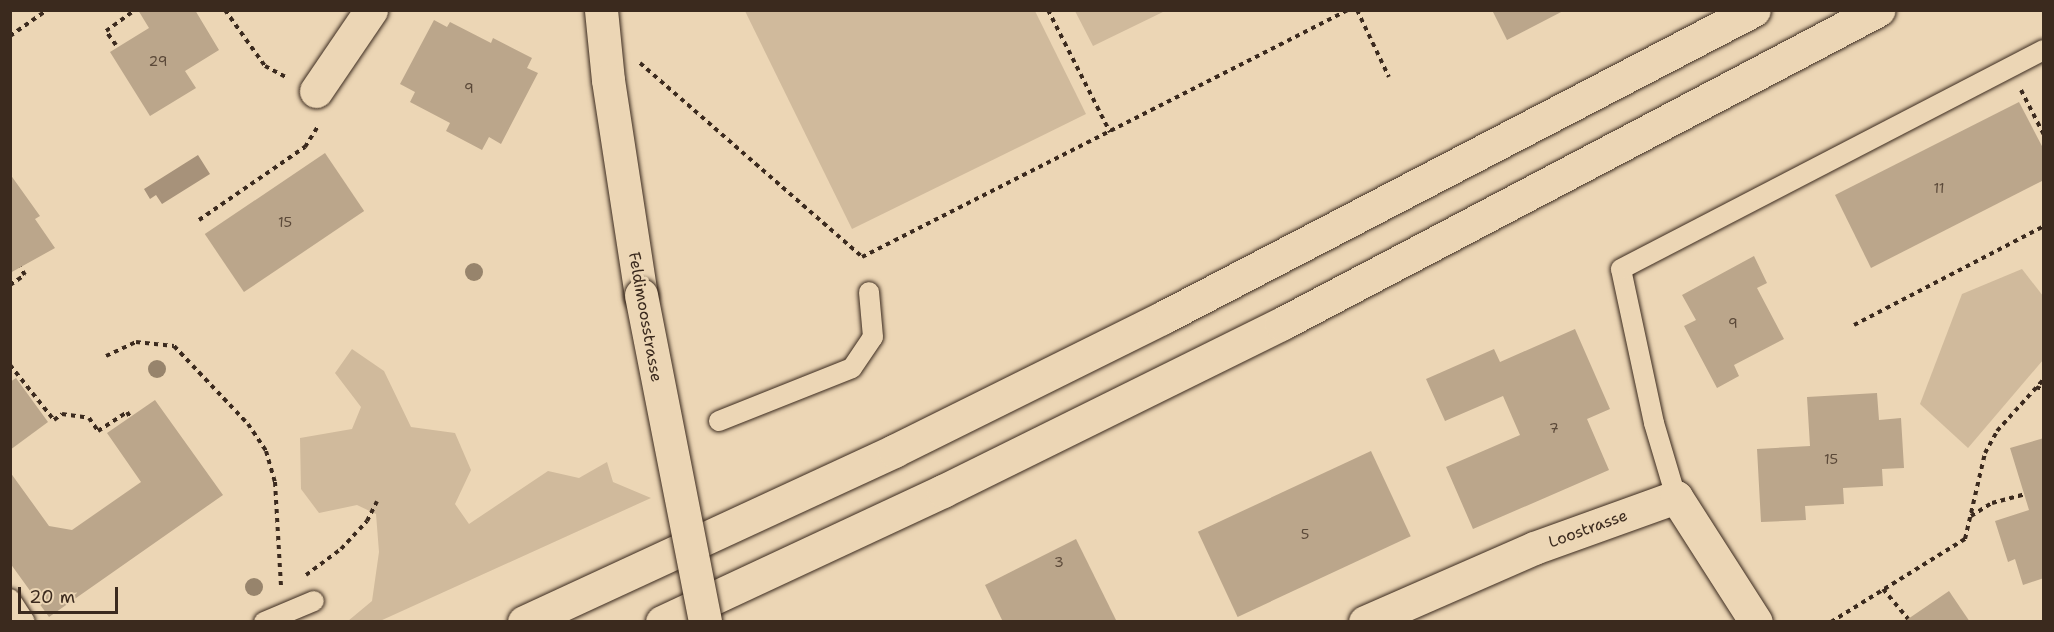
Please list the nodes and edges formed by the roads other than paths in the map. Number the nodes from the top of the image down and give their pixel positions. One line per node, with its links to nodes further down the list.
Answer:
1 (371, 10): 6 (main road)
2 (601, 10): 16 (main road, Feldimoosstrasse, bridge)
3 (1754, 10): 14 (main road)
4 (1878, 10): 15 (main road)
5 (2043, 51): 9 (lane)
6 (316, 91)
7 (869, 292): 8 (lane)
8 (720, 421)
9 (1676, 497): 17 (main road, Loostrasse); 18 (main road)
10 (10, 599): 13 (lane)
11 (314, 601): 12 (lane)
12 (273, 618)
13 (25, 621)
14 (524, 621)
15 (662, 621)
16 (705, 621)
17 (1365, 621)
18 (1756, 621)

